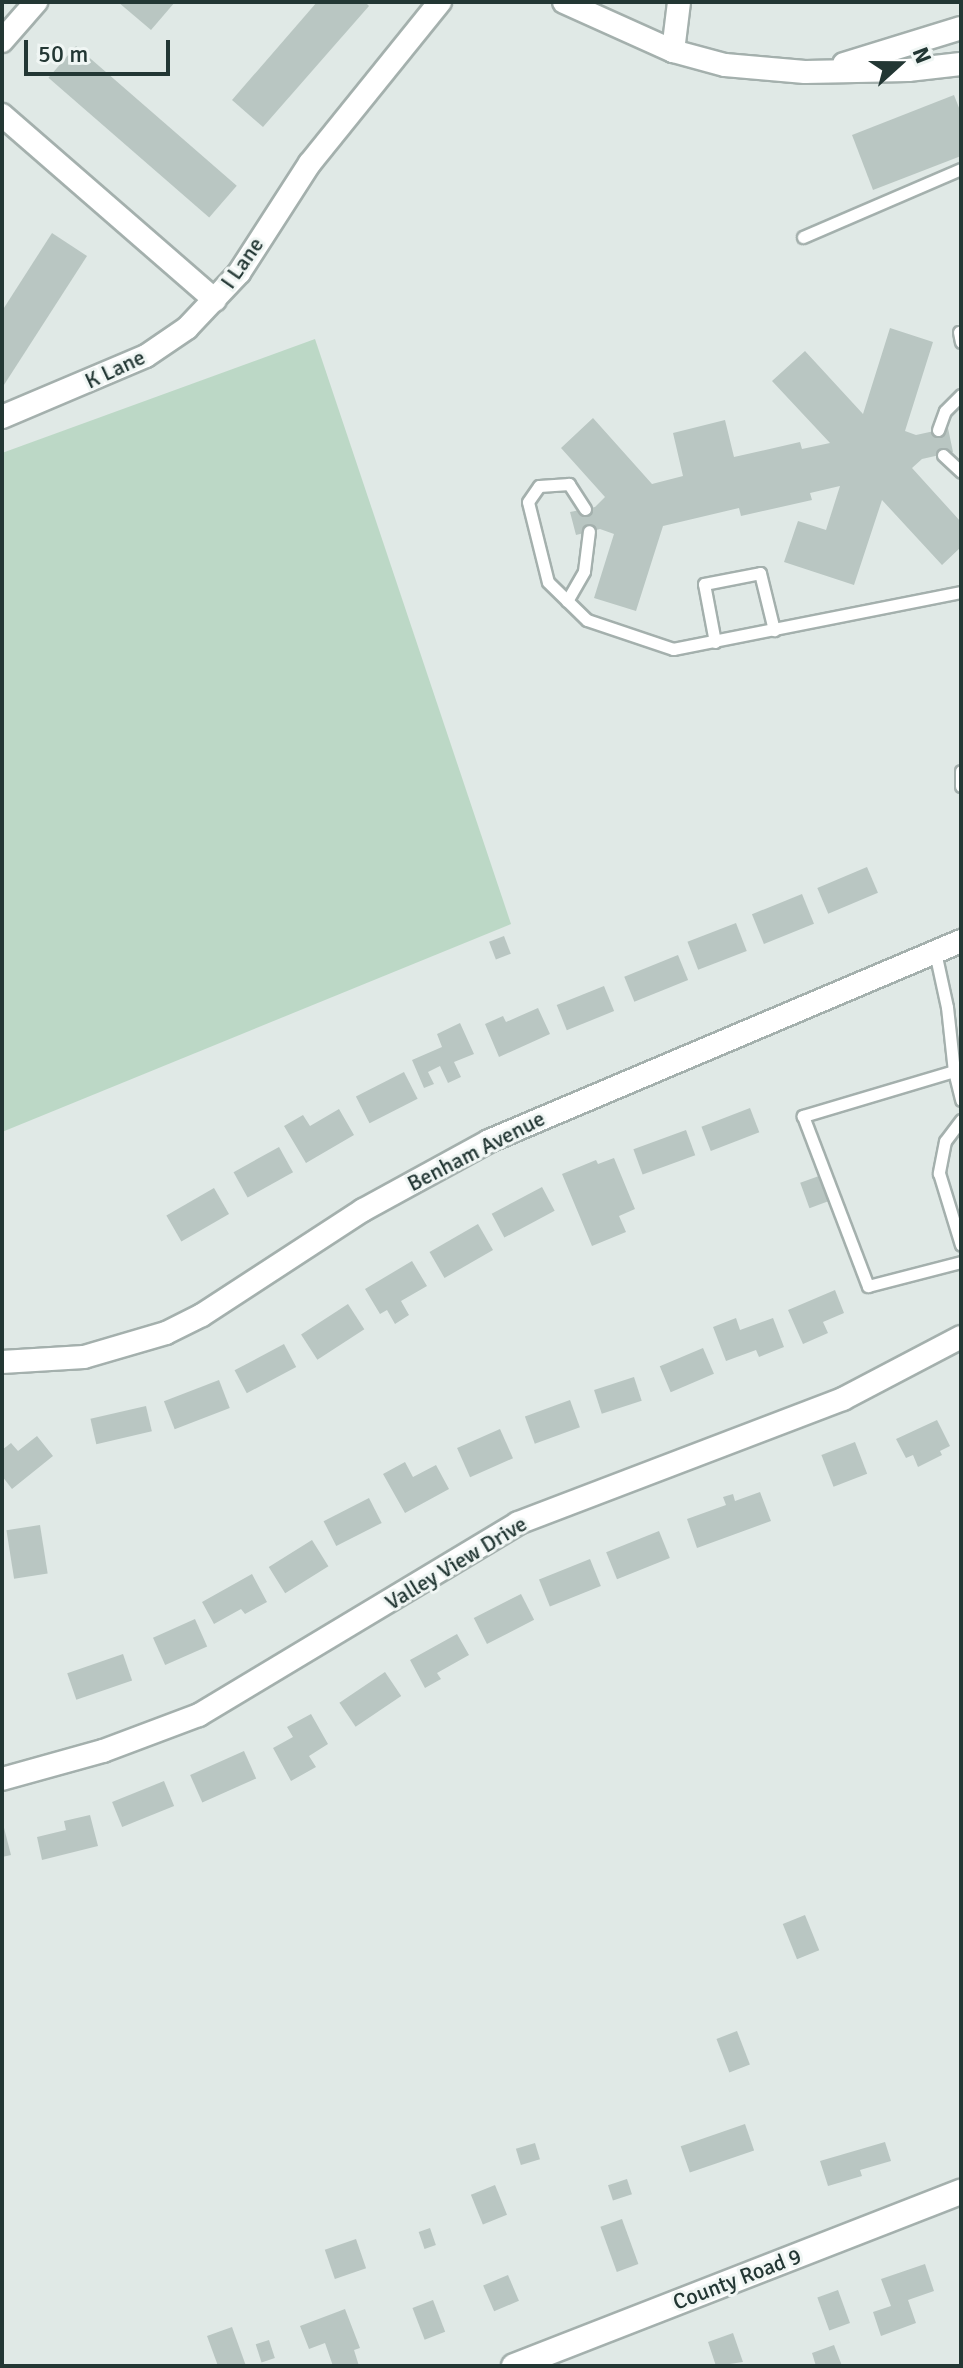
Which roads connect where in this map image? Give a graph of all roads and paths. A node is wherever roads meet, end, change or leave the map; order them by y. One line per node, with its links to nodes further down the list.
1 (36, 2): 6 (street)
2 (440, 2): 13 (street, I Lane)
3 (564, 2): 7 (street)
4 (679, 2): 7 (street)
5 (961, 28): 9 (street)
6 (2, 41)
7 (673, 51): 9 (street)
8 (961, 64): 9 (street)
9 (805, 72)
10 (2, 115): 13 (street, I Lane)
11 (961, 169): 12 (lane)
12 (803, 237)
13 (215, 300): 15 (street, K Lane)
14 (961, 395): 16 (lane)
15 (2, 417)
16 (938, 430)
17 (943, 455): 18 (lane)
18 (961, 472)
19 (585, 509): 22 (lane)
20 (589, 531): 22 (lane)
21 (961, 592): 23 (lane)
22 (567, 601): 24 (lane)
23 (774, 630): 24 (lane); 24 (lane)
24 (715, 642)
25 (961, 771): 26 (lane)
26 (961, 786)
27 (961, 941): 28 (street, Benham Avenue)
28 (935, 952): 29 (lane); 35 (street, Benham Avenue)
29 (954, 1071): 30 (lane); 33 (lane)
30 (961, 1100)
31 (961, 1120): 32 (lane)
32 (961, 1245)
33 (961, 1262)
34 (961, 1337): 36 (street, Valley View Drive)
35 (2, 1362)
36 (2, 1779)
37 (961, 2192): 38 (street, County Road 9)
38 (514, 2366)

